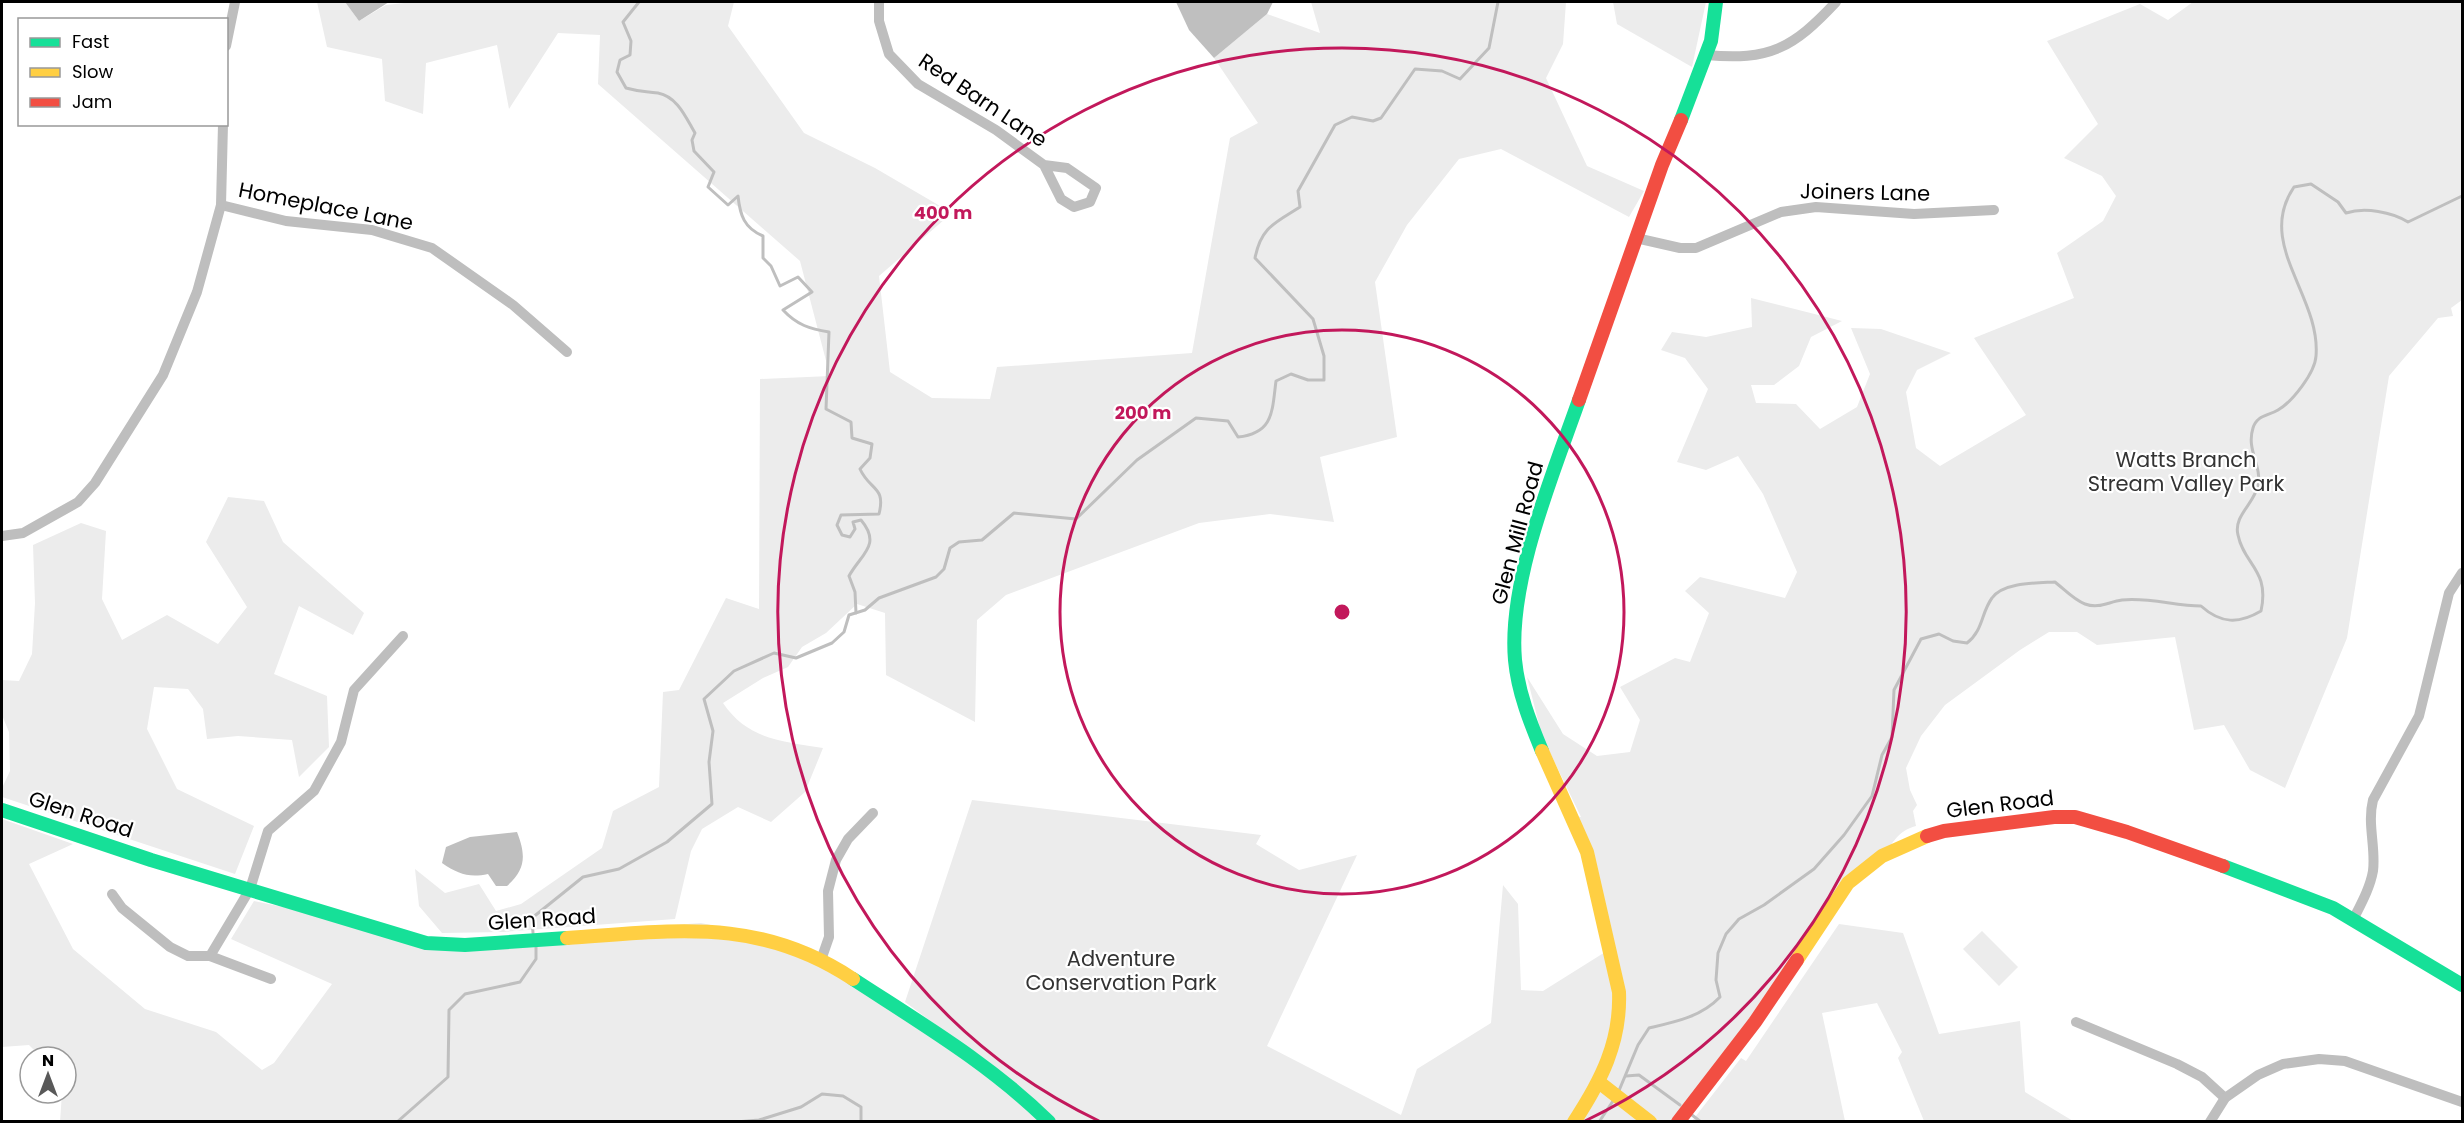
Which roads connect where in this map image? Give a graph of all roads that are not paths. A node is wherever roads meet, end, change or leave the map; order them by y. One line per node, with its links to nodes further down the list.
1 (236, 2): 5 (street)
2 (879, 2): 8 (street, Red Barn Lane)
3 (1716, 2): 6 (main road, Glen Mill Road)
4 (1836, 2): 6 (street)
5 (228, 37)
6 (1706, 55): 11 (main road, Glen Mill Road)
7 (223, 126): 9 (street)
8 (1044, 165): 8 (street, Red Barn Lane)
9 (221, 205): 12 (street, Homeplace Lane); 13 (street)
10 (1994, 210): 11 (street, Joiners Lane)
11 (1636, 238): 26 (main road, Glen Mill Road)
12 (567, 352)
13 (2, 536)
14 (2463, 573): 20 (street)
15 (403, 636): 18 (street)
16 (2, 810): 18 (main road, Glen Road)
17 (873, 813): 22 (street)
18 (250, 889): 21 (street); 22 (main road, Glen Road)
19 (112, 894): 21 (street)
20 (2353, 920): 24 (main road, Glen Road); 32 (main road, Glen Road)
21 (210, 956): 23 (street)
22 (821, 960): 29 (main road, Glen Road)
23 (271, 979)
24 (2463, 985)
25 (2076, 1022): 27 (street)
26 (1605, 1086): 30 (main road); 31 (main road)
27 (2225, 1098): 28 (street); 33 (street)
28 (2463, 1102)
29 (1048, 1122)
30 (1574, 1122)
31 (1650, 1122)
32 (1678, 1122)
33 (2210, 1122)

